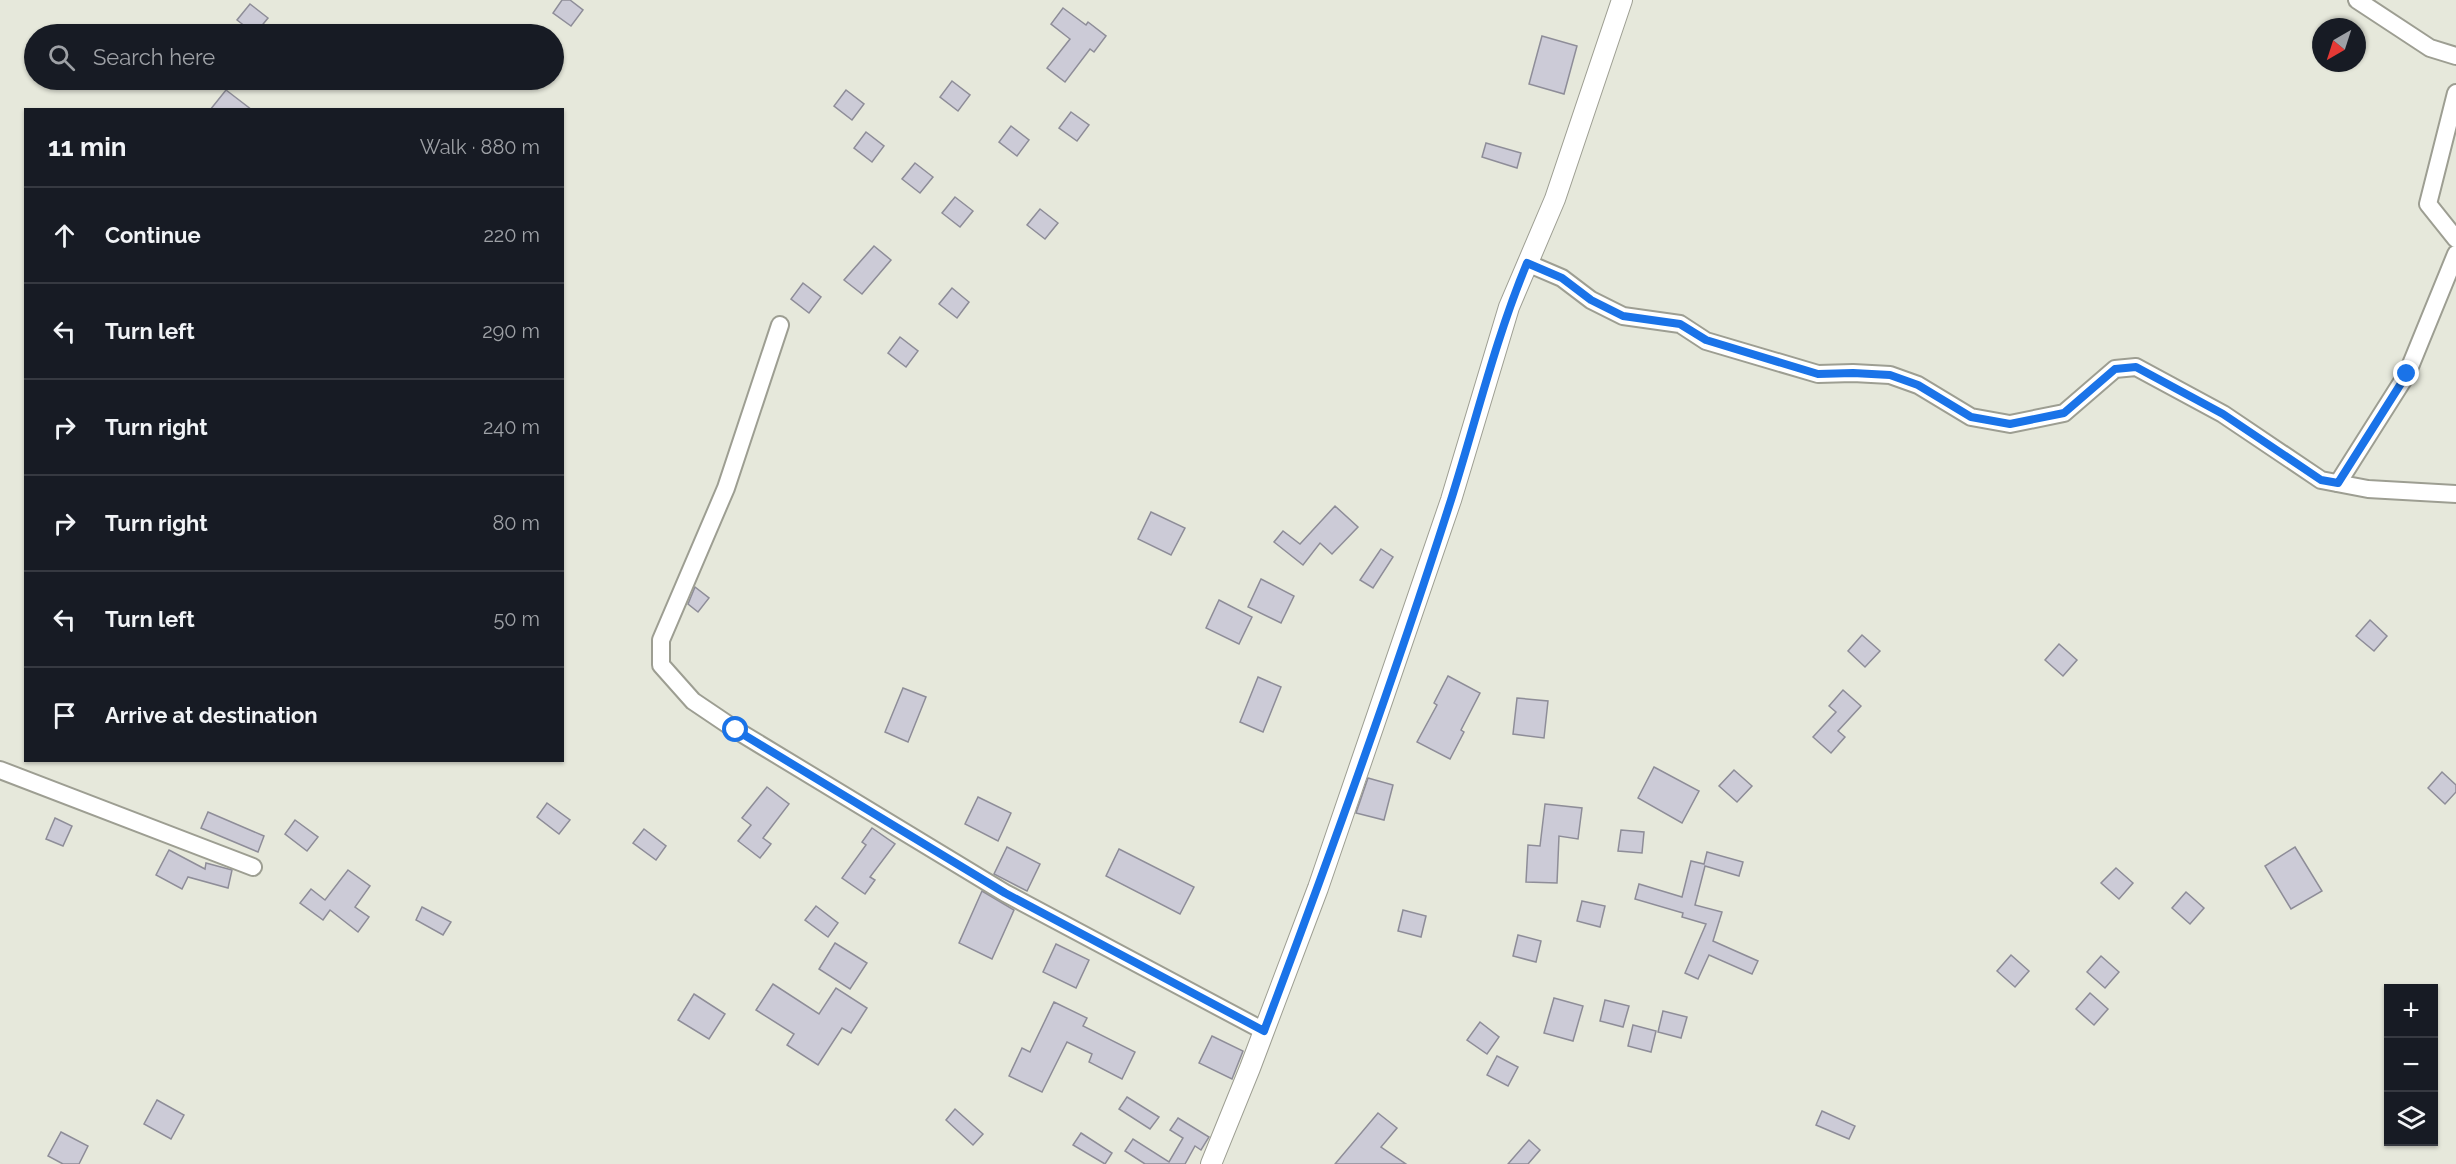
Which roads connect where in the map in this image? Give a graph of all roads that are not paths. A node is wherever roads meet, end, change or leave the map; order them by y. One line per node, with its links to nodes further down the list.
1 (1622, 0): 7 (street)
2 (2357, 0): 3 (street)
3 (2456, 56)
4 (2456, 93): 5 (street)
5 (2456, 239)
6 (2456, 254): 9 (street)
7 (1527, 263): 9 (street); 13 (street)
8 (780, 325): 13 (street)
9 (2338, 483): 10 (street)
10 (2456, 494)
11 (0, 770): 12 (street)
12 (253, 867)
13 (1264, 1031): 14 (street)
14 (1211, 1164)

